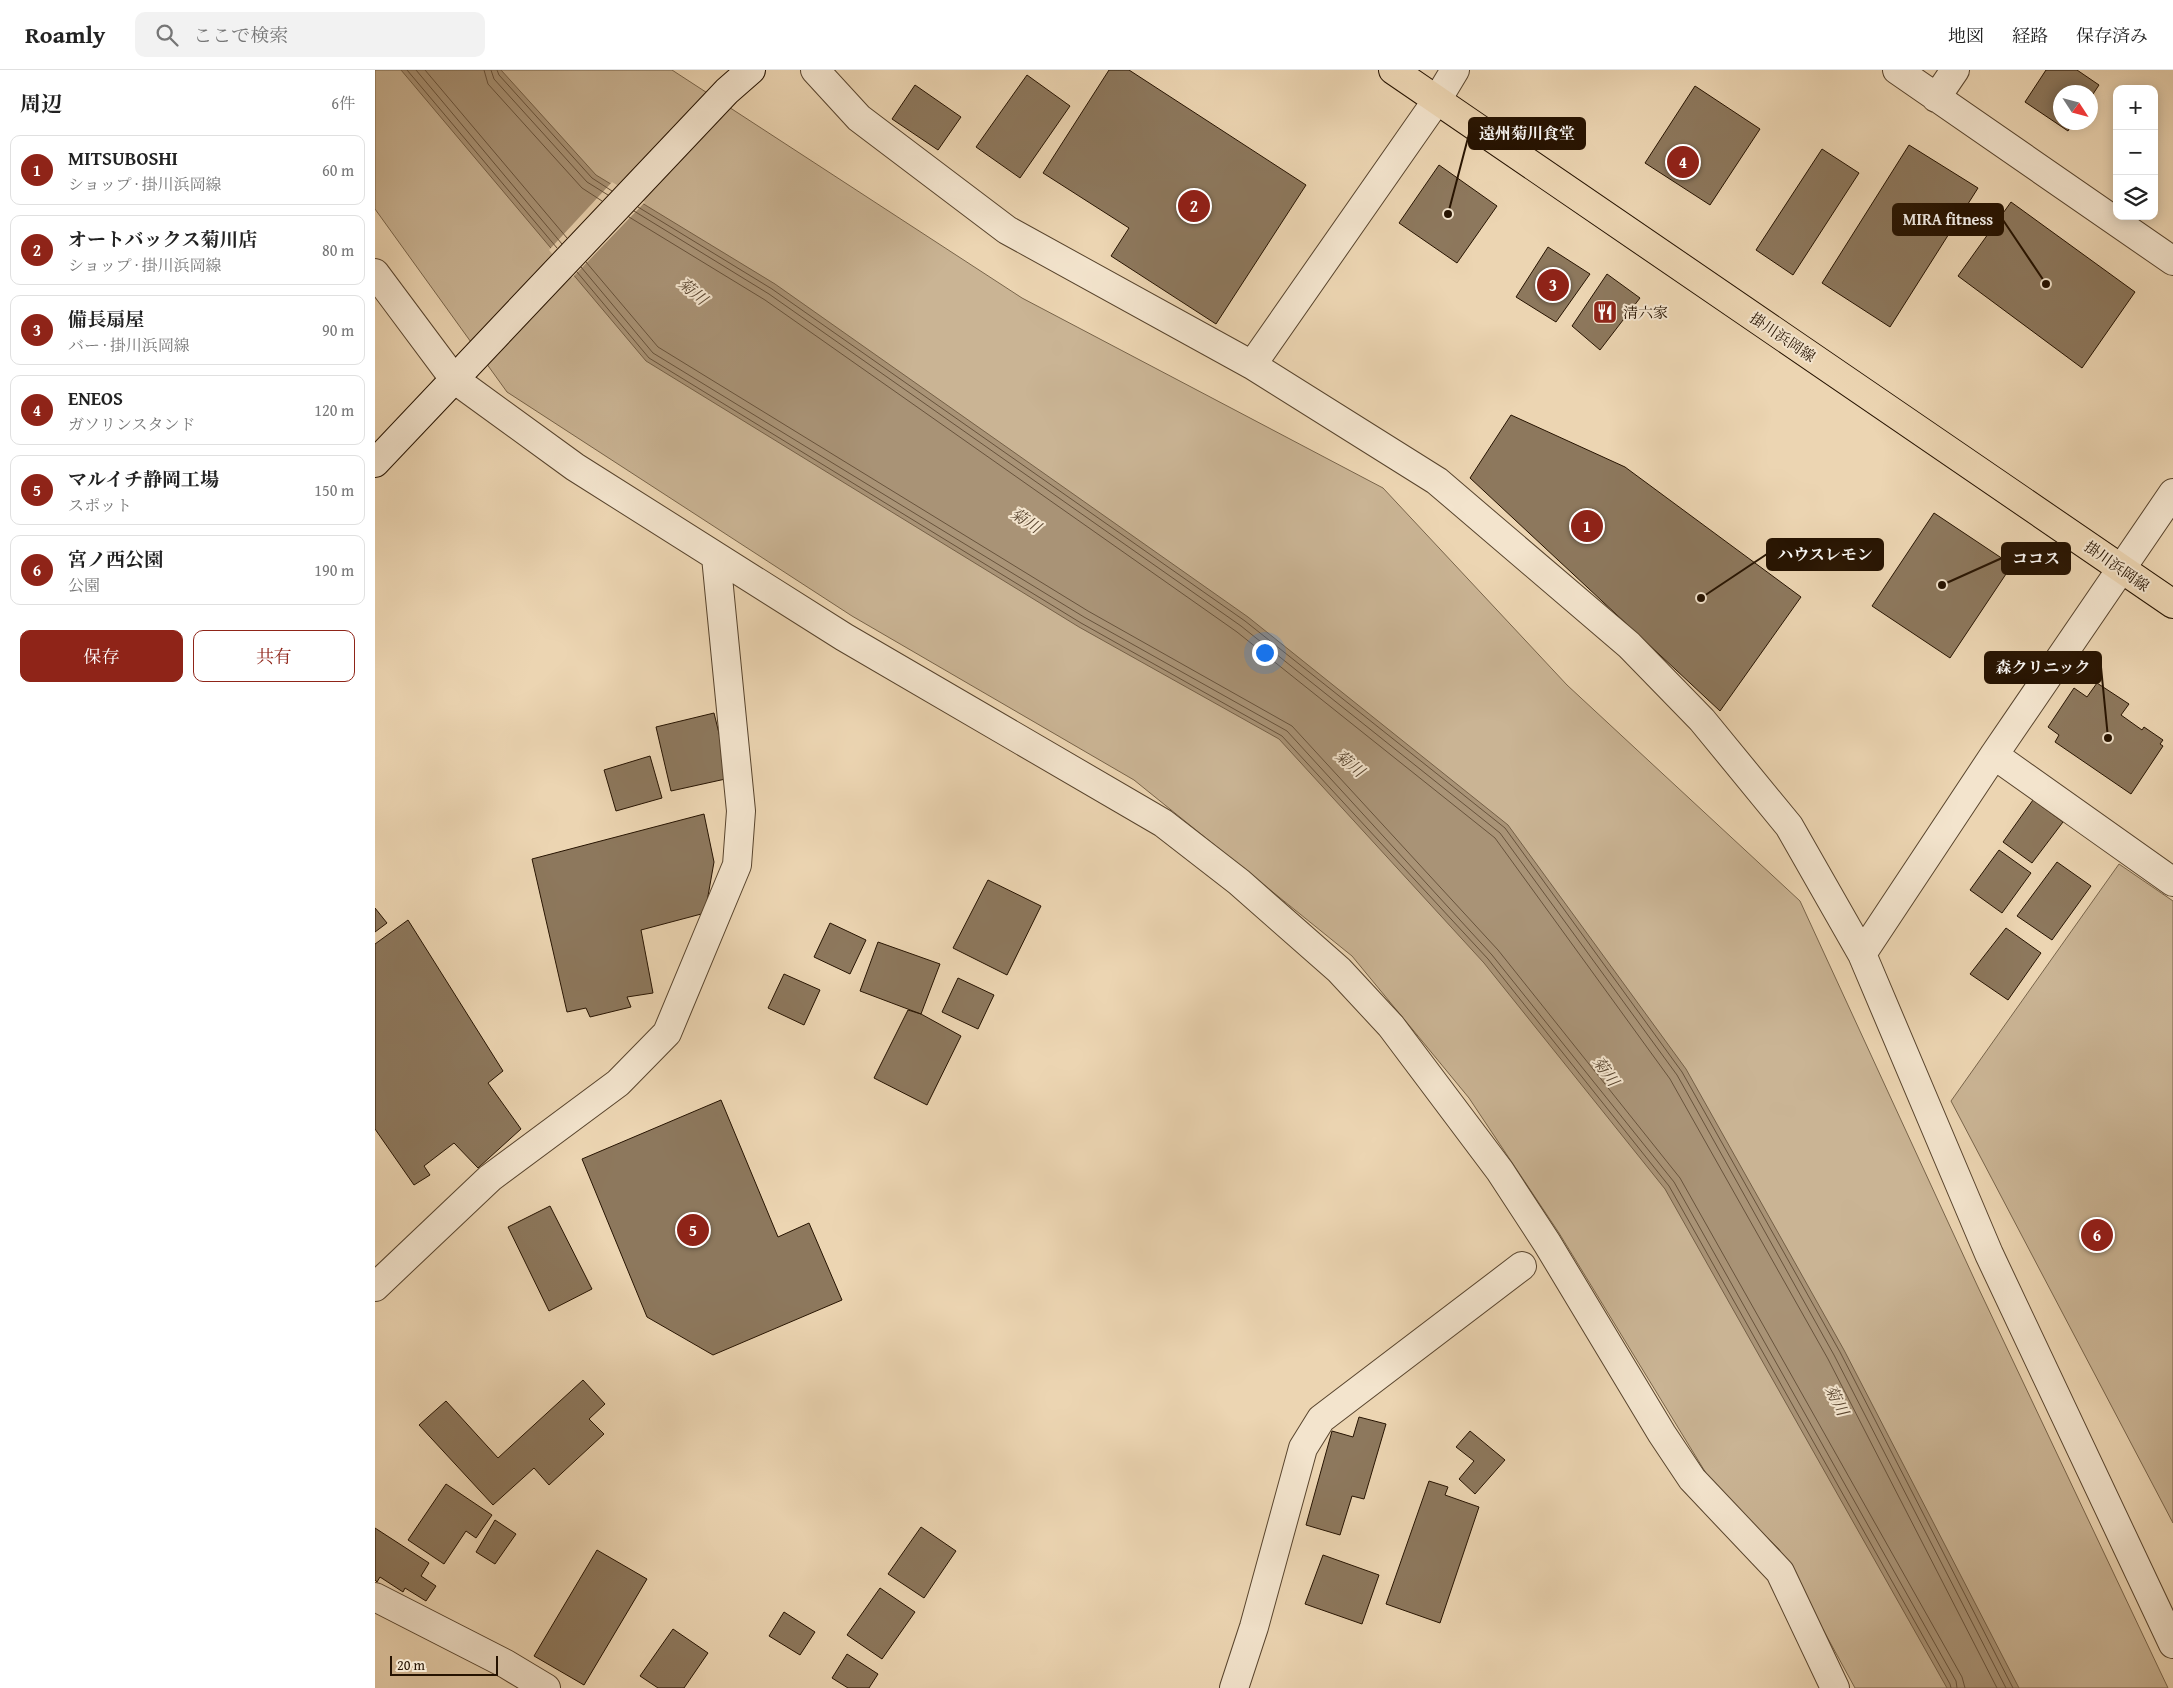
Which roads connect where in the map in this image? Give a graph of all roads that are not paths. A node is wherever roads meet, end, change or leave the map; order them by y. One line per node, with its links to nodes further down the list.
1 (815, 70): 11 (street)
2 (1393, 70): 8 (main road, 掛川浜岡線)
3 (1455, 70): 8 (street)
4 (1897, 70): 7 (street)
5 (1955, 70): 7 (street)
6 (742, 76): 12 (street)
7 (1936, 98): 9 (street)
8 (1437, 100): 11 (street); 16 (main road, 掛川浜岡線)
9 (2173, 261)
10 (375, 274): 12 (street)
11 (1252, 365): 20 (street)
12 (459, 374): 13 (street); 15 (street)
13 (375, 463)
14 (2173, 493): 16 (street)
15 (716, 557): 22 (street); 27 (street)
16 (2122, 568): 17 (main road, 掛川浜岡線); 18 (street)
17 (2173, 604)
18 (1994, 755): 19 (street); 20 (street)
19 (2173, 882)
20 (1862, 954): 24 (street)
21 (1522, 1266): 26 (street)
22 (375, 1287)
23 (375, 1597): 25 (street)
24 (2173, 1644)
25 (546, 1688)
26 (1234, 1688)
27 (1835, 1688)

